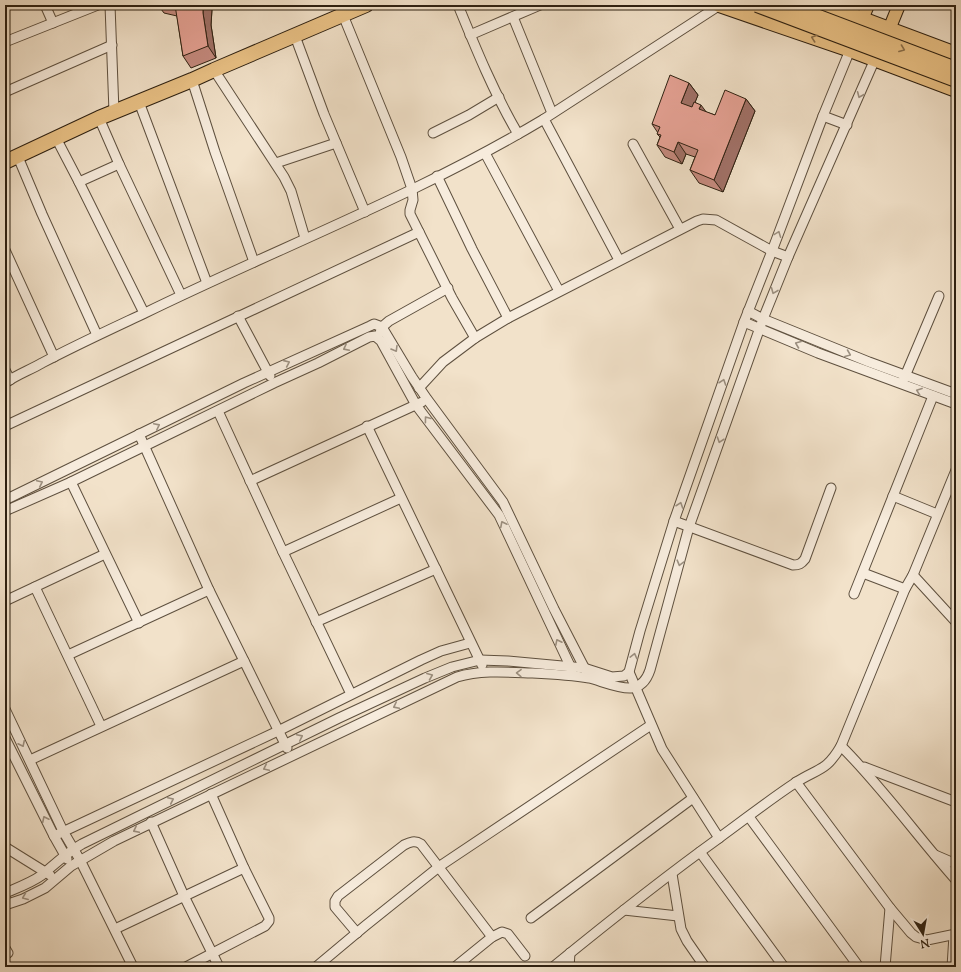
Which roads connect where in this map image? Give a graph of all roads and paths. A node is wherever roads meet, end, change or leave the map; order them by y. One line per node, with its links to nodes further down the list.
1 (45, 5): 16 (street)
2 (98, 5): 16 (street)
3 (110, 5): 21 (street)
4 (366, 5): 13 (highway)
5 (458, 5): 18 (street)
6 (540, 5): 14 (street)
7 (720, 5): 22 (highway, one-way to 7); 34 (street)
8 (757, 5): 28 (highway, bridge)
9 (787, 5): 25 (highway, one-way to 25, bridge)
10 (825, 5): 15 (highway)
11 (868, 5): 15 (main road)
12 (899, 5): 17 (main road)
13 (343, 15): 19 (highway); 50 (street)
14 (513, 17): 18 (street); 34 (street)
15 (862, 19): 17 (highway); 22 (main road)
16 (53, 23): 20 (street)
17 (890, 29): 23 (highway); 24 (main road)
18 (470, 35): 31 (street)
19 (295, 36): 26 (highway); 42 (street)
20 (5, 42)
21 (112, 45): 30 (street); 33 (street)
22 (850, 50): 24 (highway); 35 (street)
23 (956, 54)
24 (875, 59): 29 (highway); 38 (street, one-way to 38)
25 (956, 69)
26 (214, 70): 27 (highway); 46 (street)
27 (192, 80): 32 (highway); 59 (street)
28 (956, 80)
29 (956, 90)
30 (5, 92)
31 (498, 97): 39 (street); 40 (street)
32 (139, 102): 33 (highway); 60 (street)
33 (114, 112): 36 (highway)
34 (552, 114): 37 (street)
35 (823, 116): 38 (street); 56 (street, one-way to 35)
36 (99, 118): 41 (highway); 47 (street)
37 (544, 119): 40 (street); 58 (street)
38 (847, 125): 57 (street)
39 (433, 133)
40 (518, 134): 44 (street)
41 (56, 138): 45 (highway); 49 (street)
42 (336, 143): 46 (street); 51 (street)
43 (633, 144): 52 (street)
44 (484, 153): 48 (street); 62 (street)
45 (11, 159): 73 (street)
46 (276, 163): 54 (street)
47 (119, 164): 49 (street); 63 (street)
48 (437, 176): 50 (street); 68 (street)
49 (79, 182): 66 (street)
50 (412, 189): 51 (street); 53 (street)
51 (365, 212): 54 (street)
52 (680, 229): 56 (street); 58 (street)
53 (419, 232): 61 (street); 67 (street)
54 (305, 238): 59 (street)
55 (5, 250): 76 (street)
56 (772, 250): 57 (street); 65 (street)
57 (788, 257): 69 (street, one-way to 69)
58 (619, 260): 62 (street)
59 (254, 262): 60 (street)
60 (207, 283): 63 (street)
61 (448, 288): 71 (street); 75 (street)
62 (558, 291): 68 (street)
63 (180, 295): 66 (street)
64 (939, 296): 79 (street)
65 (748, 311): 69 (street); 70 (street)
66 (144, 313): 73 (street)
67 (238, 316): 78 (street); 89 (street)
68 (508, 318): 75 (street)
69 (763, 319): 72 (street); 79 (street, one-way to 79)
70 (744, 322): 72 (street); 102 (street, one-way to 70)
71 (382, 327): 74 (street); 78 (street, one-way to 71); 82 (street, one-way to 82)
72 (760, 328): 79 (street, one-way to 72); 103 (street, one-way to 103)
73 (97, 336): 76 (street)
74 (378, 338): 81 (street, one-way to 81); 87 (street)
75 (475, 338): 82 (street)
76 (54, 357): 80 (street)
77 (5, 370): 80 (street)
78 (268, 372): 81 (street); 91 (street, one-way to 78)
79 (903, 379): 83 (street); 84 (street, one-way to 79)
80 (7, 382)
81 (274, 383): 88 (street)
82 (419, 388): 85 (street)
83 (956, 394)
84 (933, 396): 86 (street); 97 (street)
85 (427, 399): 87 (street); 122 (street)
86 (956, 404)
87 (416, 405): 90 (street); 121 (street, one-way to 87)
88 (218, 411): 92 (street); 94 (street)
89 (5, 426)
90 (367, 426): 94 (street); 98 (street)
91 (139, 434): 92 (street); 99 (street, one-way to 91)
92 (145, 446): 95 (street); 111 (street)
93 (956, 470): 101 (street)
94 (250, 481): 104 (street)
95 (71, 482): 100 (street); 105 (street)
96 (831, 488): 103 (street)
97 (893, 496): 101 (street); 107 (street)
98 (401, 498): 104 (street); 106 (street)
99 (5, 500)
100 (5, 510)
101 (937, 514): 108 (street)
102 (674, 521): 103 (street); 124 (street, one-way to 102)
103 (689, 527): 127 (street, one-way to 127)
104 (283, 552): 114 (street)
105 (105, 554): 109 (street); 116 (street)
106 (436, 569): 114 (street); 117 (street)
107 (863, 573): 110 (street); 112 (street)
108 (913, 575): 110 (street); 115 (street)
109 (35, 588): 113 (street); 118 (street)
110 (905, 589): 135 (street)
111 (209, 590): 116 (street); 120 (street)
112 (854, 594)
113 (5, 600)
114 (316, 622): 128 (street)
115 (956, 622)
116 (139, 623): 118 (street)
117 (470, 643): 119 (street); 128 (street)
118 (68, 655): 131 (street)
119 (480, 660): 121 (street); 123 (street); 134 (street, one-way to 119)
120 (244, 661): 131 (street); 132 (street)
121 (570, 666): 122 (street); 125 (street)
122 (584, 668): 124 (street); 126 (street)
123 (485, 672): 125 (street, one-way to 123); 136 (street, one-way to 136)
124 (629, 672): 127 (street)
125 (576, 676): 126 (street)
126 (589, 678): 127 (street)
127 (636, 687): 130 (street)
128 (351, 694): 132 (street)
129 (5, 709): 137 (street, one-way to 137)
130 (651, 725): 141 (street); 156 (street)
131 (101, 726): 137 (street)
132 (278, 731): 134 (street); 145 (street)
133 (5, 738): 146 (street, one-way to 133)
134 (285, 744): 136 (street); 149 (street, one-way to 134)
135 (842, 746): 138 (street); 139 (street)
136 (292, 756): 140 (street, one-way to 140)
137 (30, 760): 145 (street)
138 (862, 767): 142 (street); 151 (street)
139 (796, 782): 143 (street); 165 (street)
140 (211, 794): 144 (street); 157 (street)
141 (693, 798): 147 (street); 168 (street)
142 (956, 802)
143 (749, 817): 147 (street); 185 (street)
144 (151, 822): 153 (street, one-way to 153); 163 (street)
145 (63, 831): 146 (street); 149 (street)
146 (54, 836): 152 (street)
147 (719, 838): 150 (street)
148 (5, 847): 158 (street)
149 (74, 848): 152 (street); 153 (street)
150 (700, 852): 159 (street); 184 (street)
151 (933, 854): 154 (street); 161 (street)
152 (64, 855): 155 (street); 158 (street)
153 (80, 860): 155 (street); 169 (street)
154 (956, 864)
155 (71, 866): 160 (street)
156 (440, 866): 170 (street); 170 (street); 172 (street)
157 (244, 868): 163 (street); 174 (street)
158 (45, 872): 160 (street); 162 (street)
159 (672, 874): 166 (street); 167 (street)
160 (56, 878): 164 (street, one-way to 164)
161 (956, 880)
162 (5, 893)
163 (184, 896): 169 (street); 174 (street)
164 (5, 905)
165 (890, 908): 171 (street); 186 (street)
166 (624, 910): 167 (street); 173 (street)
167 (678, 916): 183 (street)
168 (531, 918)
169 (115, 929): 176 (street)
170 (357, 932): 179 (street)
171 (955, 934): 187 (street)
172 (492, 937): 175 (street); 180 (street)
173 (570, 953): 181 (street); 182 (street)
174 (213, 954): 177 (street); 178 (street)
175 (525, 956)
176 (133, 967)
177 (186, 967)
178 (219, 967)
179 (316, 967)
180 (455, 967)
181 (553, 967)
182 (569, 967)
183 (705, 967)
184 (784, 967)
185 (859, 967)
186 (885, 967)
187 (952, 967)

